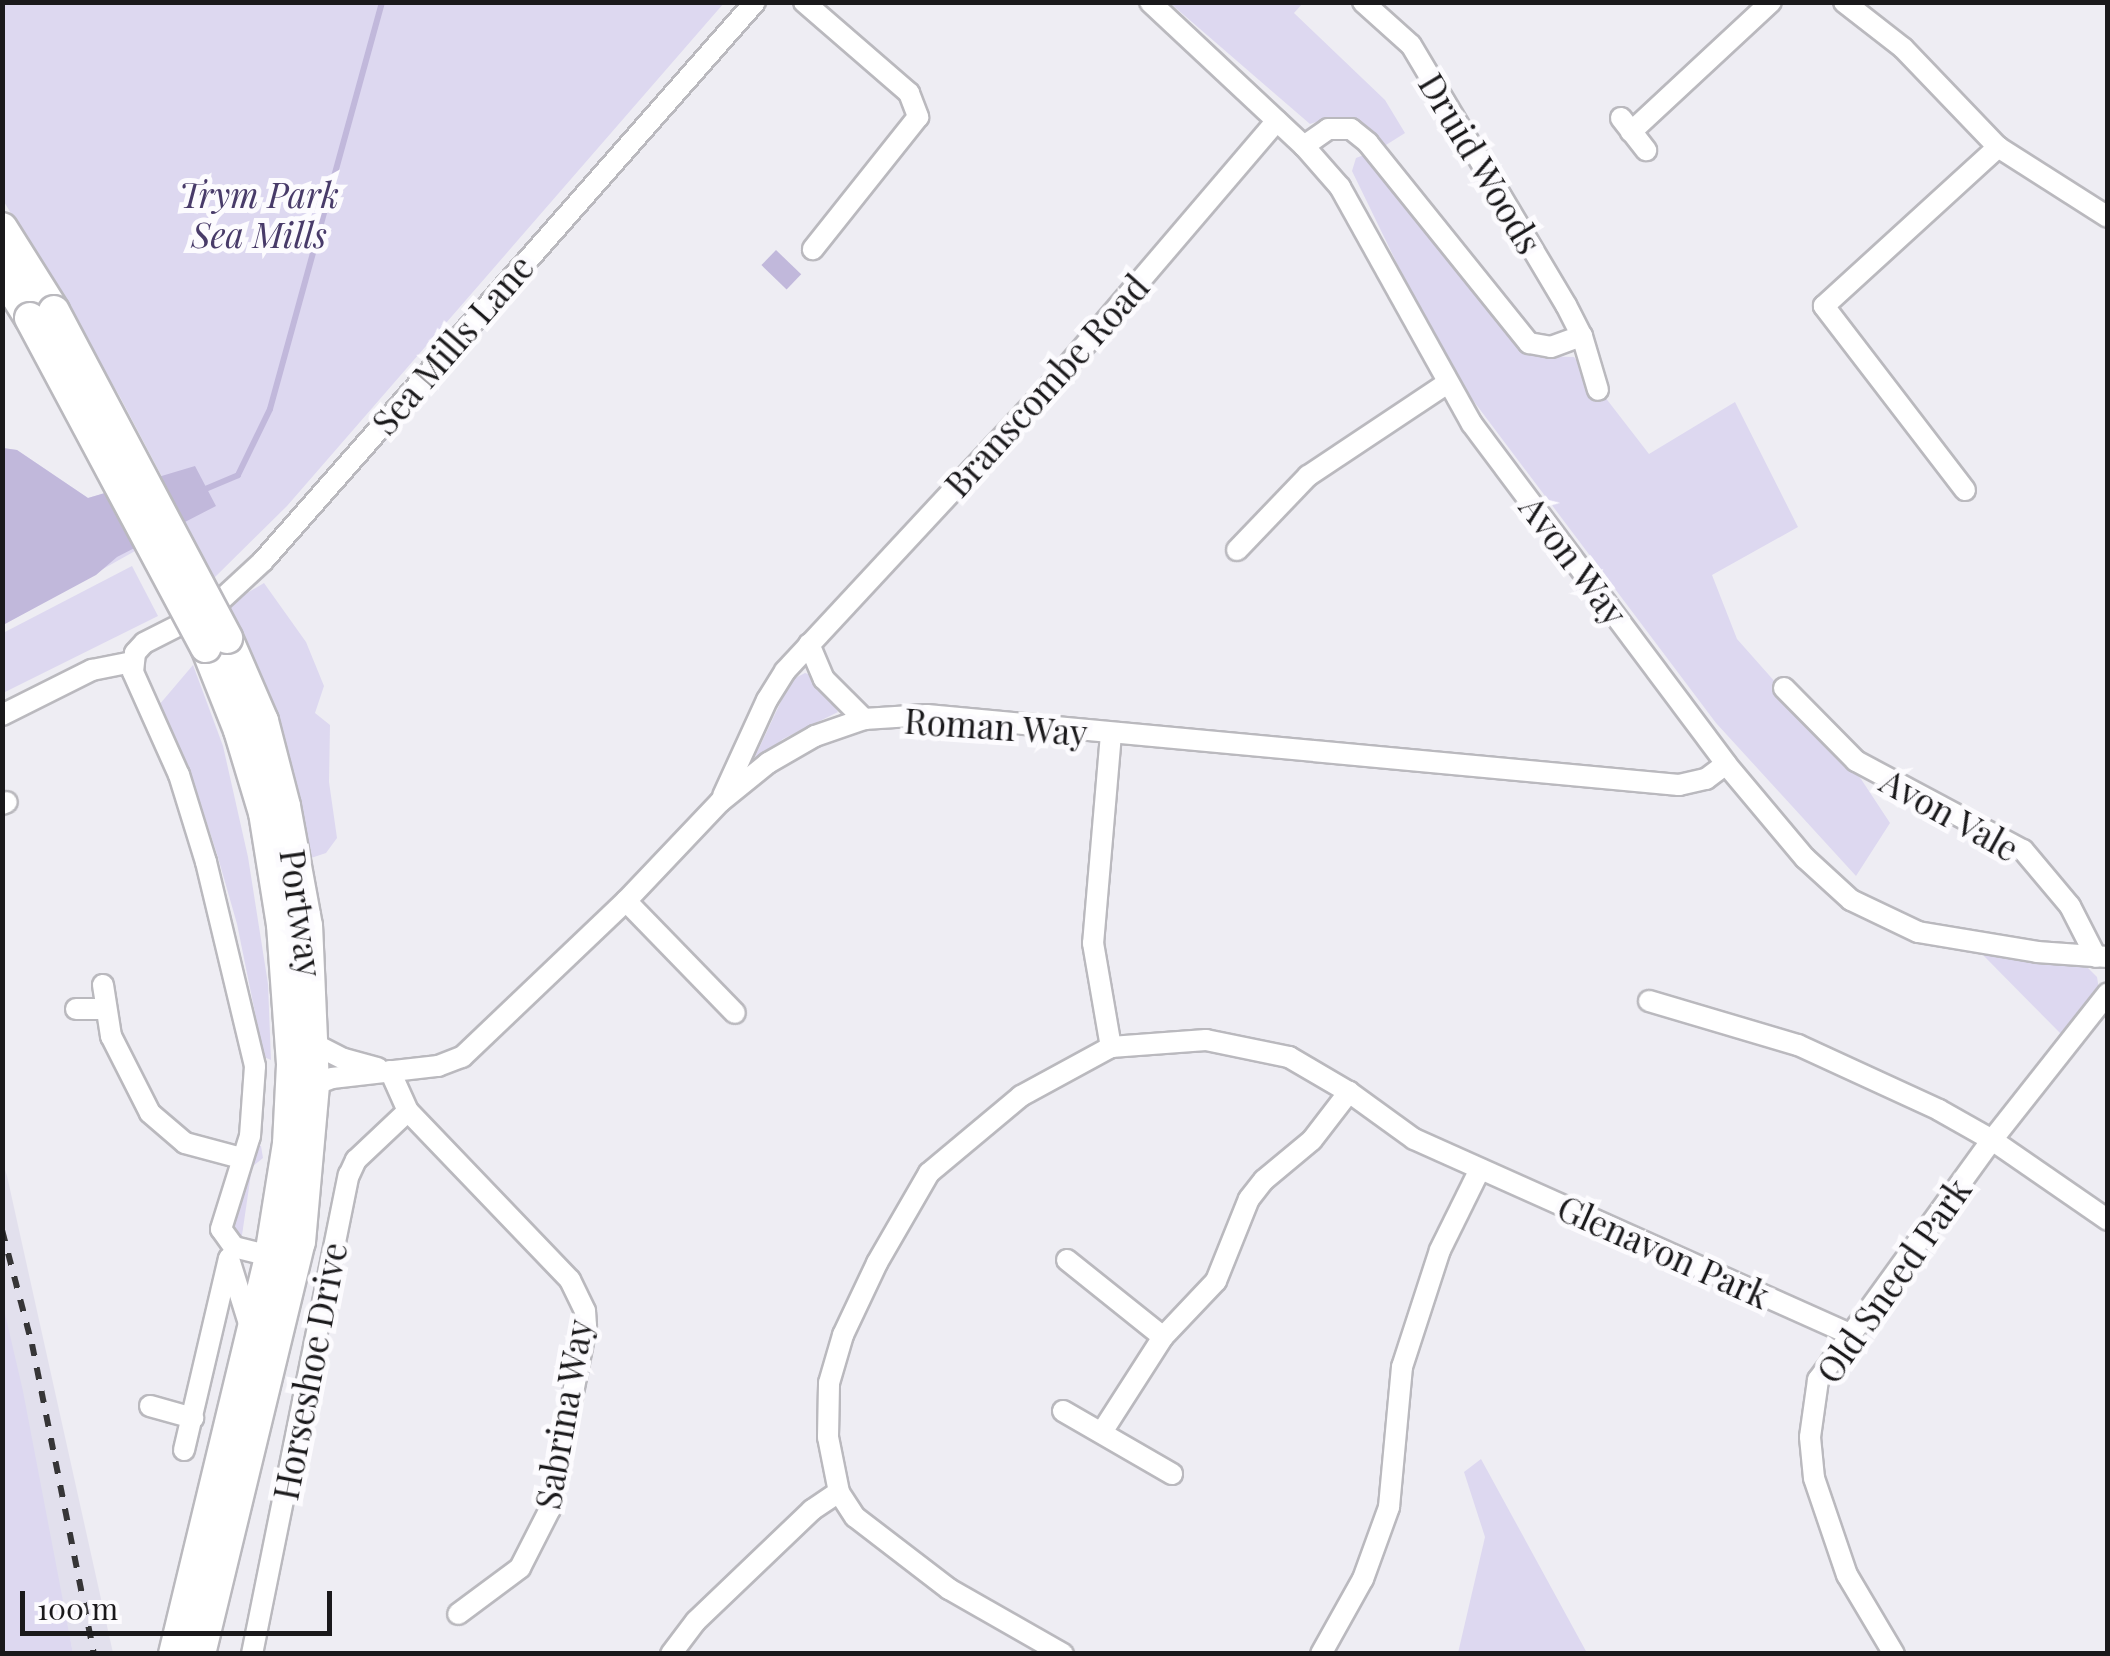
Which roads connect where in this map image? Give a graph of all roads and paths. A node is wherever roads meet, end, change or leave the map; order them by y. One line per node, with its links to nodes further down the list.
1 (755, 2): 23 (street, Sea Mills Lane)
2 (804, 2): 13 (street)
3 (1150, 2): 7 (street, Avon Way)
4 (1363, 2): 16 (street, Druid Woods)
5 (1771, 2): 10 (street)
6 (1844, 2): 9 (street)
7 (1277, 121): 8 (street, Avon Way); 22 (street, Branscombe Road)
8 (1304, 146): 16 (street, Druid Woods); 17 (street, Avon Way)
9 (1998, 147): 11 (street); 19 (street)
10 (1646, 150)
11 (2108, 218)
12 (2, 228): 15 (highway, Portway)
13 (844, 248)
14 (2, 273): 15 (highway, Portway)
15 (42, 314): 21 (highway, Portway, bridge)
16 (1582, 336): 18 (street, Druid Woods)
17 (1446, 384): 20 (street); 28 (street, Avon Way)
18 (1598, 390)
19 (1965, 490)
20 (1237, 550)
21 (216, 643): 38 (highway, Portway); 49 (highway, Portway)
22 (809, 644): 26 (street); 29 (street, Branscombe Road)
23 (132, 662): 25 (street, Sea Mills Lane); 45 (street)
24 (1784, 688): 31 (street, Avon Vale)
25 (2, 715)
26 (864, 719): 27 (street, Roman Way); 29 (street, Roman Way)
27 (1111, 734): 28 (street, Roman Way); 39 (street)
28 (1726, 764): 31 (street, Avon Way)
29 (720, 802): 30 (street, Roman Way)
30 (626, 901): 37 (street); 40 (street, Roman Way)
31 (2102, 957)
32 (104, 985): 35 (street)
33 (2108, 994): 44 (street, Old Sneed Park)
34 (1649, 1001): 44 (street)
35 (104, 1009): 36 (street); 45 (street)
36 (76, 1010)
37 (736, 1013)
38 (314, 1044): 40 (street, Roman Way); 41 (highway, Portway)
39 (1111, 1046): 42 (street, Glenavon Park); 60 (street, Glenavon Park)
40 (390, 1071): 41 (street, Roman Way); 43 (street, Sabrina Way)
41 (314, 1086): 63 (highway, Portway)
42 (1349, 1092): 46 (street, Glenavon Park); 53 (street)
43 (408, 1112): 61 (street, Sabrina Way); 64 (street, Horseshoe Drive)
44 (1992, 1140): 47 (street); 51 (street, Old Sneed Park)
45 (241, 1158): 48 (street)
46 (1480, 1169): 51 (street, Glenavon Park); 67 (street)
47 (2108, 1220)
48 (226, 1248): 49 (street); 52 (street); 56 (street)
49 (270, 1256): 52 (highway, Portway)
50 (1067, 1260): 53 (street)
51 (1848, 1333): 68 (street, Old Sneed Park)
52 (251, 1335): 62 (highway, Portway)
53 (1163, 1337): 57 (street)
54 (150, 1406): 56 (street)
55 (1062, 1411): 57 (street)
56 (193, 1418): 58 (street)
57 (1102, 1432): 59 (street)
58 (184, 1450)
59 (1172, 1474)
60 (839, 1492): 65 (street); 66 (street, Glenavon Park)
61 (458, 1614)
62 (174, 1654)
63 (200, 1654)
64 (252, 1654)
65 (671, 1654)
66 (1063, 1654)
67 (1321, 1654)
68 (1894, 1654)

